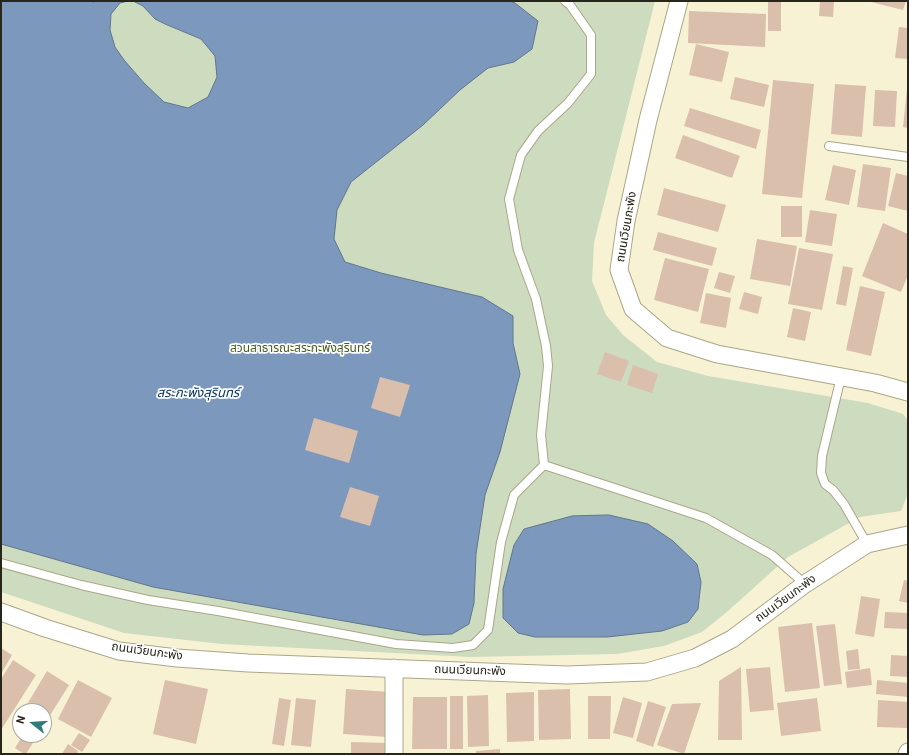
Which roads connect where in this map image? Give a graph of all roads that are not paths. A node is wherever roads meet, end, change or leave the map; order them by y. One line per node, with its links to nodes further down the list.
1 (565, 1): 7 (lane)
2 (679, 1): 5 (street, ถนนเวียนกะพัง)
3 (830, 146): 4 (lane)
4 (908, 157)
5 (841, 376): 6 (street, ถนนเวียนกะพัง); 9 (lane)
6 (908, 392)
7 (544, 464): 10 (lane); 11 (lane)
8 (908, 535): 9 (street, ถนนเวียนกะพัง)
9 (867, 544): 11 (street, ถนนเวียนกะพัง)
10 (1, 564)
11 (805, 584): 13 (street, ถนนเวียนกะพัง)
12 (1, 612): 13 (street, ถนนเวียนกะพัง)
13 (394, 668): 14 (street)
14 (394, 754)

